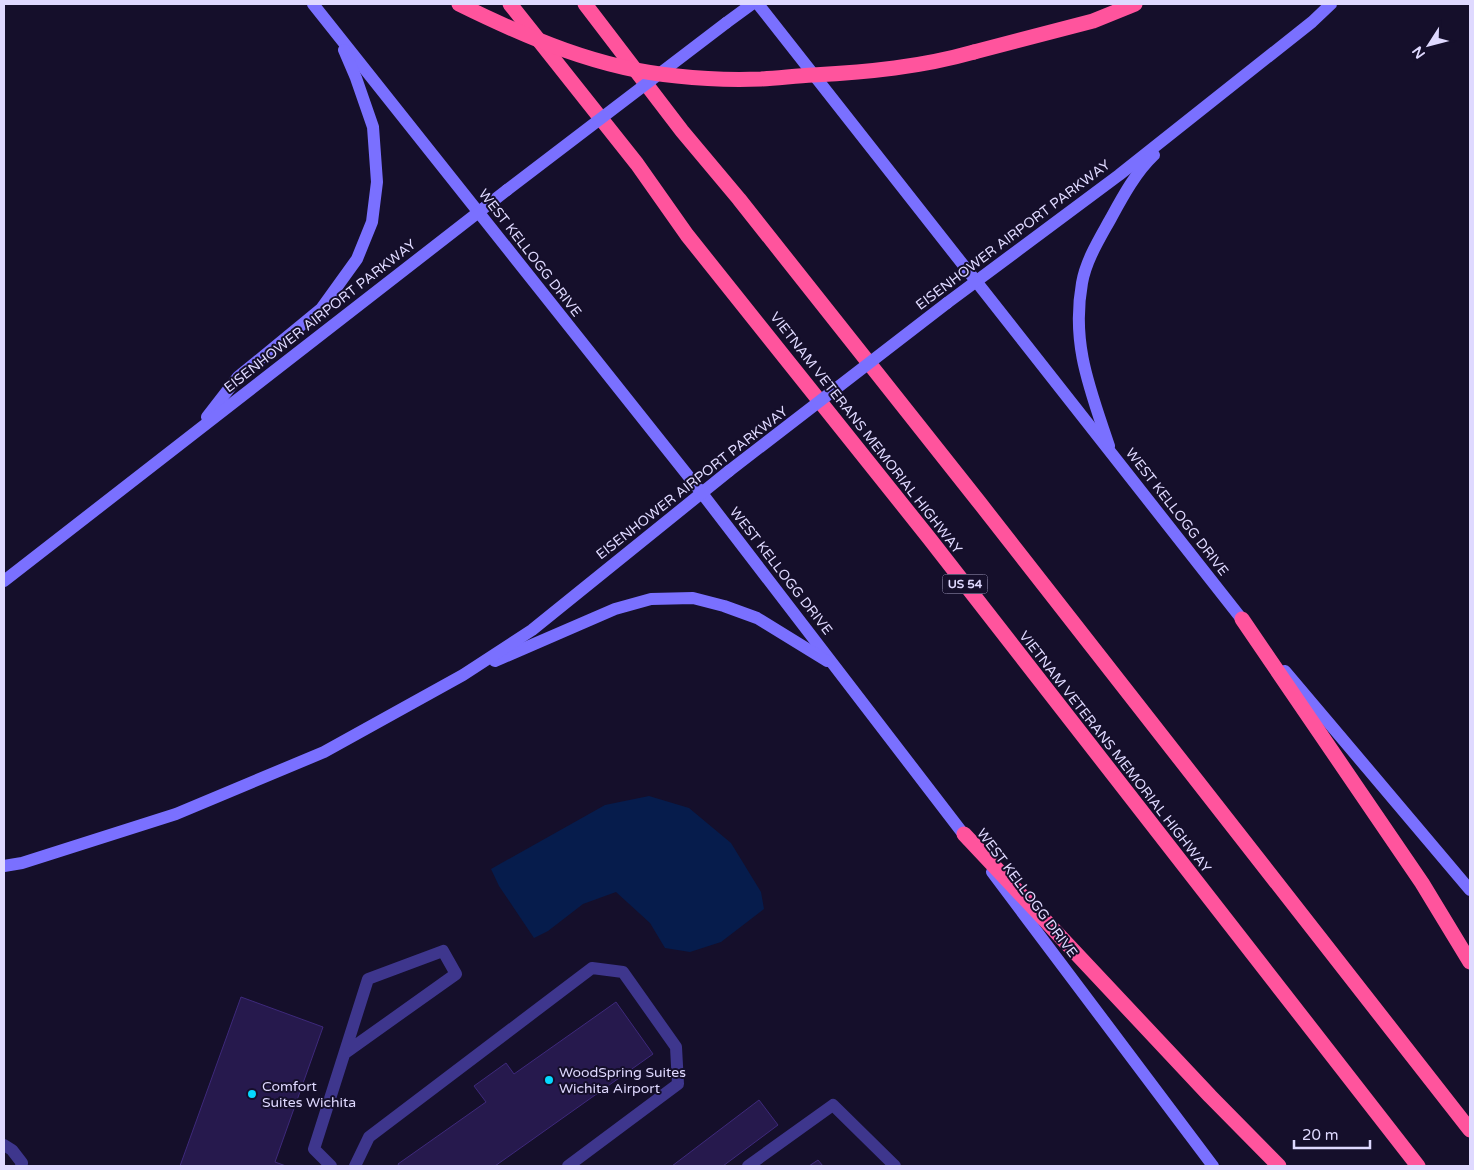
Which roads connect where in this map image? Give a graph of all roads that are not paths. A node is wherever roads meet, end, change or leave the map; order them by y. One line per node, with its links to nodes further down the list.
1 (313, 4): 9 (main road, WEST KELLOGG DRIVE)
2 (459, 4): 7 (highway, bridge)
3 (510, 4): 35 (highway, VIETNAM VETERANS MEMORIAL HIGHWAY / US 54)
4 (585, 4): 25 (highway)
5 (752, 4): 11 (main road, EISENHOWER AIRPORT PARKWAY, bridge)
6 (758, 4): 12 (main road, WEST KELLOGG DRIVE)
7 (1135, 4)
8 (1331, 4): 10 (main road, EISENHOWER AIRPORT PARKWAY)
9 (337, 34): 11 (main road, WEST KELLOGG DRIVE); 13 (main road)
10 (1188, 120): 12 (main road, EISENHOWER AIRPORT PARKWAY); 14 (main road)
11 (478, 211): 13 (main road, EISENHOWER AIRPORT PARKWAY); 15 (main road, WEST KELLOGG DRIVE)
12 (975, 282): 14 (main road, WEST KELLOGG DRIVE); 15 (main road, EISENHOWER AIRPORT PARKWAY, bridge)
13 (196, 432): 16 (main road, EISENHOWER AIRPORT PARKWAY)
14 (1111, 453): 17 (main road, WEST KELLOGG DRIVE)
15 (701, 492): 18 (main road, WEST KELLOGG DRIVE); 19 (main road, EISENHOWER AIRPORT PARKWAY)
16 (4, 581)
17 (1242, 619): 22 (main road, WEST KELLOGG DRIVE); 23 (highway)
18 (834, 665): 19 (main road); 20 (main road, WEST KELLOGG DRIVE)
19 (463, 675): 21 (main road, EISENHOWER AIRPORT PARKWAY)
20 (964, 834): 33 (main road, WEST KELLOGG DRIVE); 34 (highway)
21 (4, 866)
22 (1470, 890)
23 (1470, 962)
24 (345, 1053): 24 (lane); 28 (lane)
25 (1470, 1130)
26 (4, 1145): 27 (lane)
27 (21, 1166)
28 (331, 1166)
29 (355, 1166): 30 (lane)
30 (568, 1166)
31 (748, 1166): 32 (lane)
32 (895, 1166)
33 (1213, 1166)
34 (1279, 1166)
35 (1418, 1166)

